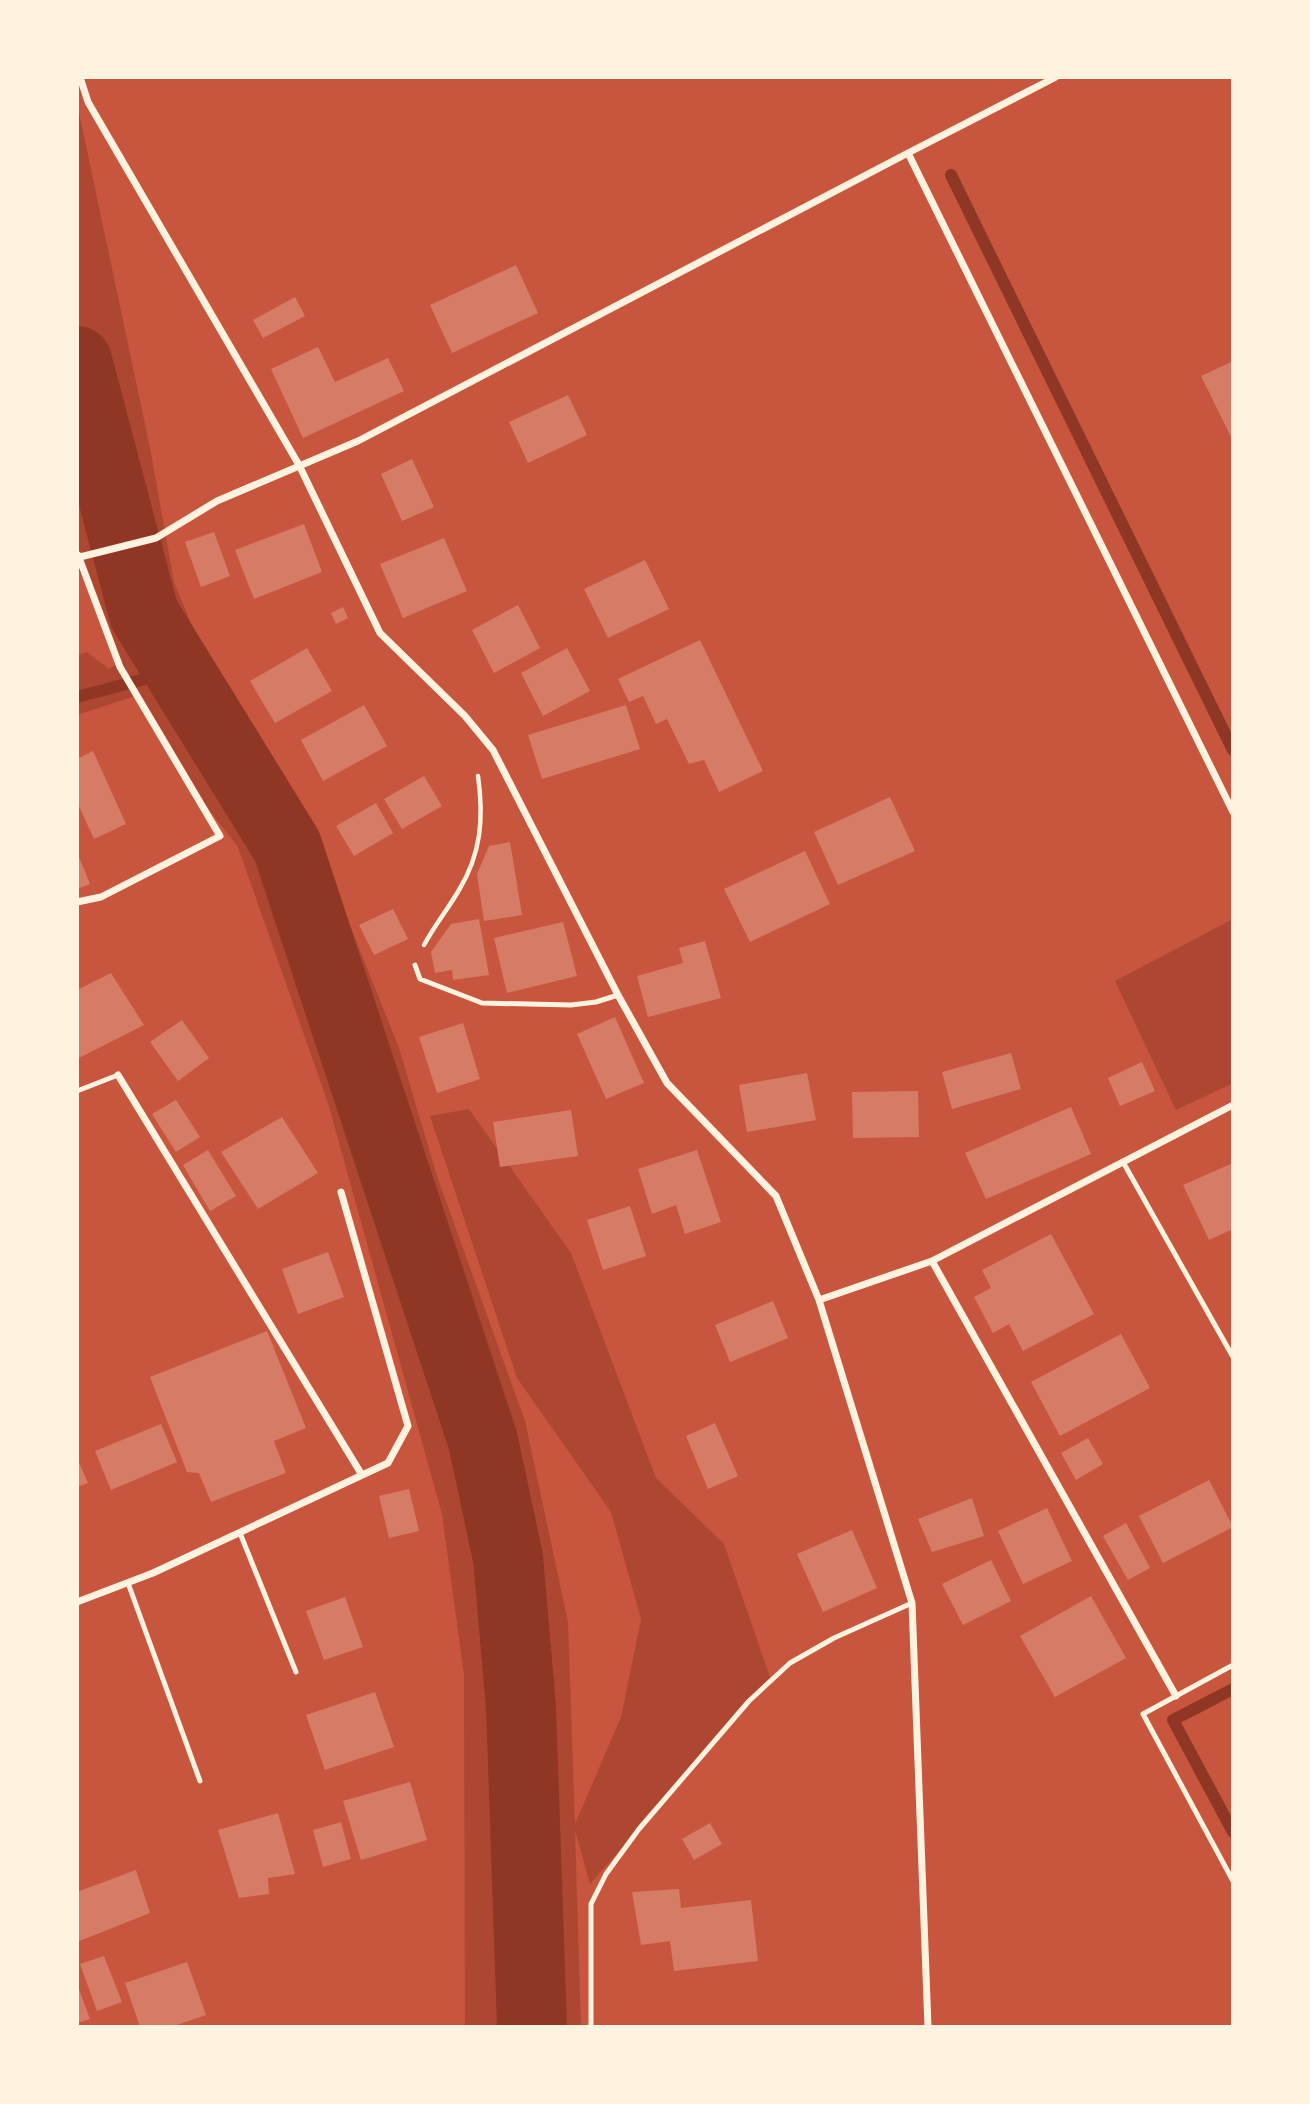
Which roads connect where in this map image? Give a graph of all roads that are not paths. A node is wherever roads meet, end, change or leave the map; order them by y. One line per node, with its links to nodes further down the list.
1 (80, 77): 4 (street)
2 (1056, 77): 3 (street)
3 (908, 153): 4 (street); 6 (street)
4 (299, 465): 5 (street); 9 (street)
5 (78, 556): 7 (street)
6 (1233, 811)
7 (77, 902)
8 (415, 965): 9 (lane)
9 (618, 995): 16 (street)
10 (118, 1075): 11 (lane); 18 (street)
11 (77, 1091)
12 (1233, 1105): 13 (street)
13 (1122, 1160): 15 (street); 17 (lane)
14 (341, 1192): 18 (street)
15 (932, 1261): 16 (street); 25 (street)
16 (819, 1300): 22 (street)
17 (1233, 1357)
18 (362, 1475): 19 (street)
19 (240, 1533): 20 (street); 24 (lane)
20 (128, 1583): 21 (street); 26 (lane)
21 (77, 1602)
22 (912, 1603): 28 (lane); 29 (street)
23 (1233, 1665): 25 (lane)
24 (296, 1672)
25 (1176, 1696): 27 (lane)
26 (200, 1781)
27 (1233, 1881)
28 (591, 2027)
29 (928, 2027)

